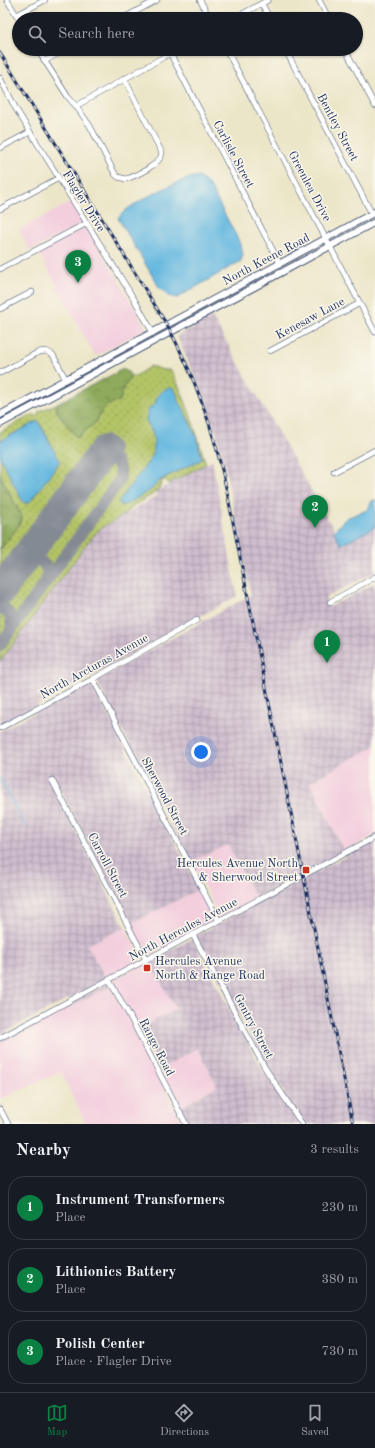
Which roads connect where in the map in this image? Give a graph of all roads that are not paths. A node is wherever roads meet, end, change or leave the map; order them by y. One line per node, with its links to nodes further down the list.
1 (7, 0): 8 (street)
2 (45, 0): 9 (street)
3 (157, 0): 10 (street)
4 (200, 0): 11 (street)
5 (268, 0): 7 (street)
6 (319, 0): 14 (street)
7 (262, 4): 12 (street); 13 (street)
8 (15, 12)
9 (26, 12)
10 (135, 12)
11 (206, 12)
12 (247, 12)
13 (266, 12)
14 (325, 12)
15 (42, 56): 22 (street)
16 (54, 56): 22 (street)
17 (164, 56): 24 (street)
18 (172, 56): 37 (street, Carlisle Street)
19 (230, 56): 35 (street, Greenlea Drive)
20 (290, 56): 32 (street, Bentley Street)
21 (349, 56): 27 (street)
22 (45, 61): 26 (street)
23 (0, 78): 25 (street, Flagler Drive)
24 (124, 78): 26 (street); 26 (street)
25 (2, 85): 28 (street, Flagler Drive)
26 (76, 106)
27 (375, 106)
28 (30, 132): 29 (street); 30 (street, Flagler Drive)
29 (0, 148)
30 (59, 178): 31 (street); 34 (street, Flagler Drive)
31 (0, 209)
32 (374, 213): 35 (main road, North Keene Road)
33 (375, 222): 36 (main road, North Keene Road)
34 (87, 223): 38 (street); 43 (street, Flagler Drive)
35 (327, 239): 36 (street, Greenlea Drive); 37 (main road, North Keene Road)
36 (331, 246): 40 (street, Greenlea Drive); 48 (main road, North Keene Road)
37 (280, 264): 43 (main road, North Keene Road)
38 (0, 270)
39 (32, 292): 41 (street)
40 (360, 303): 42 (street, Greenlea Drive); 44 (street, Kenesaw Lane)
41 (0, 309)
42 (375, 332)
43 (153, 333): 46 (main road, North Keene Road)
44 (270, 352)
45 (0, 373): 46 (street)
46 (66, 380): 47 (main road, North Keene Road)
47 (0, 415)
48 (0, 424)
49 (375, 450): 50 (street)
50 (334, 472)
51 (375, 577): 52 (street)
52 (330, 602)
53 (197, 620): 54 (street, North Arcturas Avenue)
54 (92, 680): 55 (street, North Arcturas Avenue); 58 (street, Sherwood Street)
55 (0, 728)
56 (52, 780): 60 (street, Carroll Street)
57 (375, 837): 58 (street, North Hercules Avenue)
58 (219, 921): 59 (street, North Hercules Avenue)
59 (193, 935): 60 (street, North Hercules Avenue); 66 (street, Gentry Street)
60 (146, 960): 61 (street, North Hercules Avenue)
61 (109, 980): 62 (street, North Hercules Avenue); 65 (street, Range Road)
62 (0, 1038)
63 (0, 1109): 64 (street)
64 (8, 1124)
65 (186, 1124)
66 (302, 1124)

